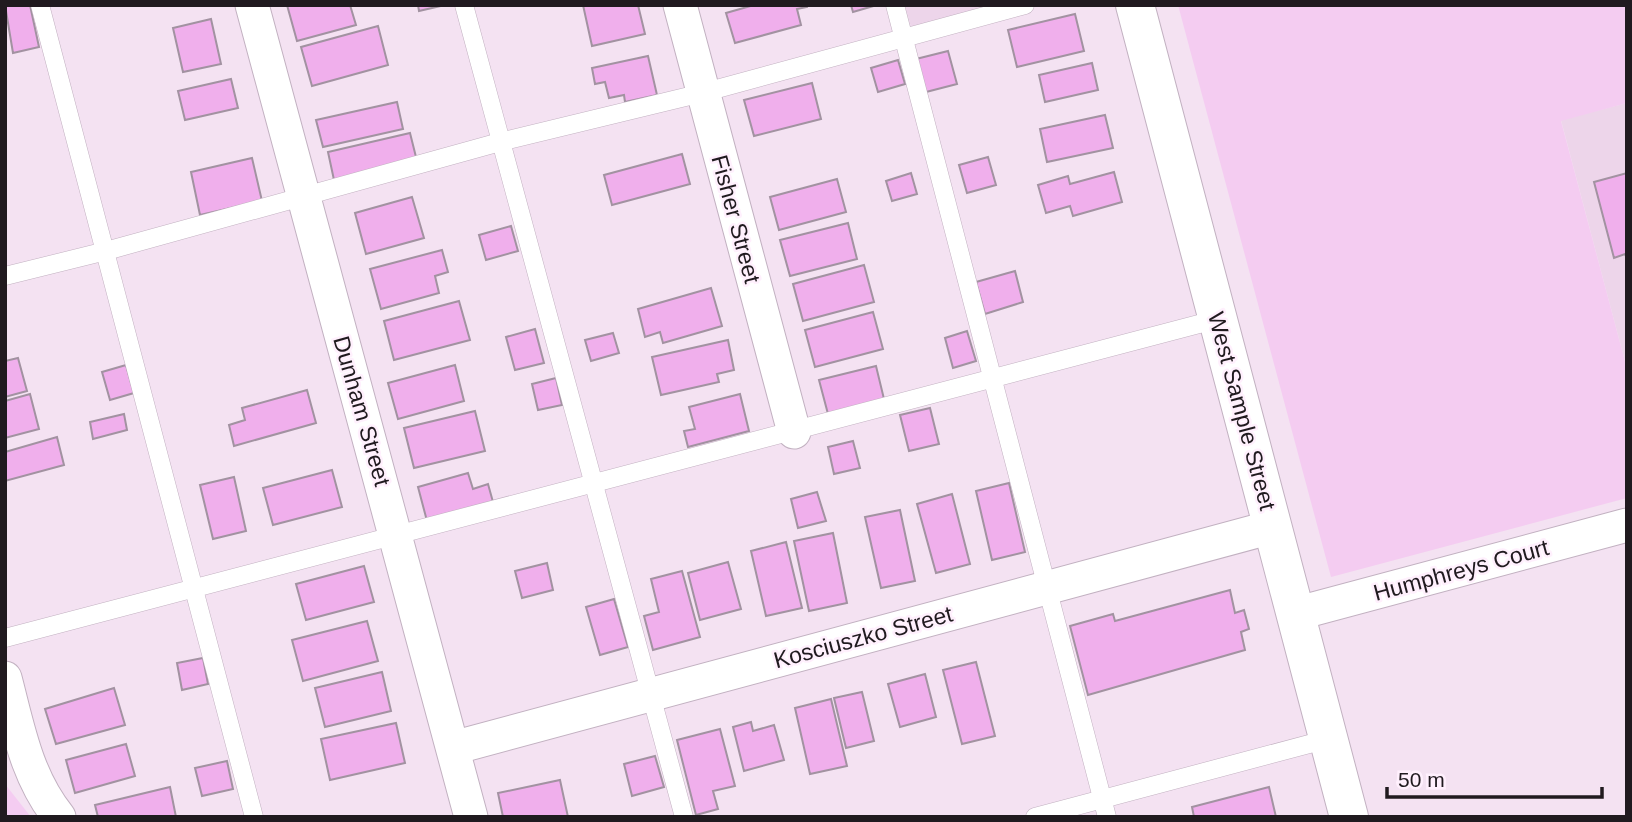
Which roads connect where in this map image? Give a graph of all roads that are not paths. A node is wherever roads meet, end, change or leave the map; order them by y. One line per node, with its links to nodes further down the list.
1 (40, 5): 12 (lane)
2 (252, 5): 11 (street, Dunham Street)
3 (464, 5): 10 (lane)
4 (680, 5): 9 (street, Fisher Street)
5 (895, 5): 8 (lane)
6 (1024, 5): 8 (lane)
7 (1135, 5): 14 (main road, West Sample Street)
8 (904, 39): 9 (lane); 15 (lane)
9 (702, 93): 10 (lane); 16 (street, Fisher Street)
10 (500, 142): 11 (lane); 17 (lane)
11 (303, 197): 12 (lane); 20 (street, Dunham Street)
12 (106, 251): 13 (lane); 22 (lane)
13 (5, 276)
14 (1218, 320): 15 (lane); 19 (main road, West Sample Street)
15 (994, 378): 16 (lane); 21 (lane)
16 (794, 432): 17 (lane)
17 (594, 484): 20 (lane); 26 (lane)
18 (1627, 525): 23 (street, Humphreys Court)
19 (1272, 527): 21 (street, Kosciuszko Street); 23 (main road, West Sample Street)
20 (397, 537): 22 (lane); 28 (street, Dunham Street)
21 (1049, 587): 26 (street, Kosciuszko Street); 29 (lane)
22 (196, 590): 24 (lane); 31 (lane)
23 (1295, 614): 27 (main road, West Sample Street)
24 (5, 638)
25 (5, 678): 30 (street)
26 (650, 695): 28 (street, Kosciuszko Street); 33 (lane)
27 (1328, 739): 29 (lane); 36 (main road, West Sample Street)
28 (453, 748): 32 (street, Dunham Street)
29 (1103, 799): 34 (lane); 35 (lane)
30 (59, 817)
31 (254, 817)
32 (471, 817)
33 (684, 817)
34 (1035, 817)
35 (1107, 817)
36 (1349, 817)

